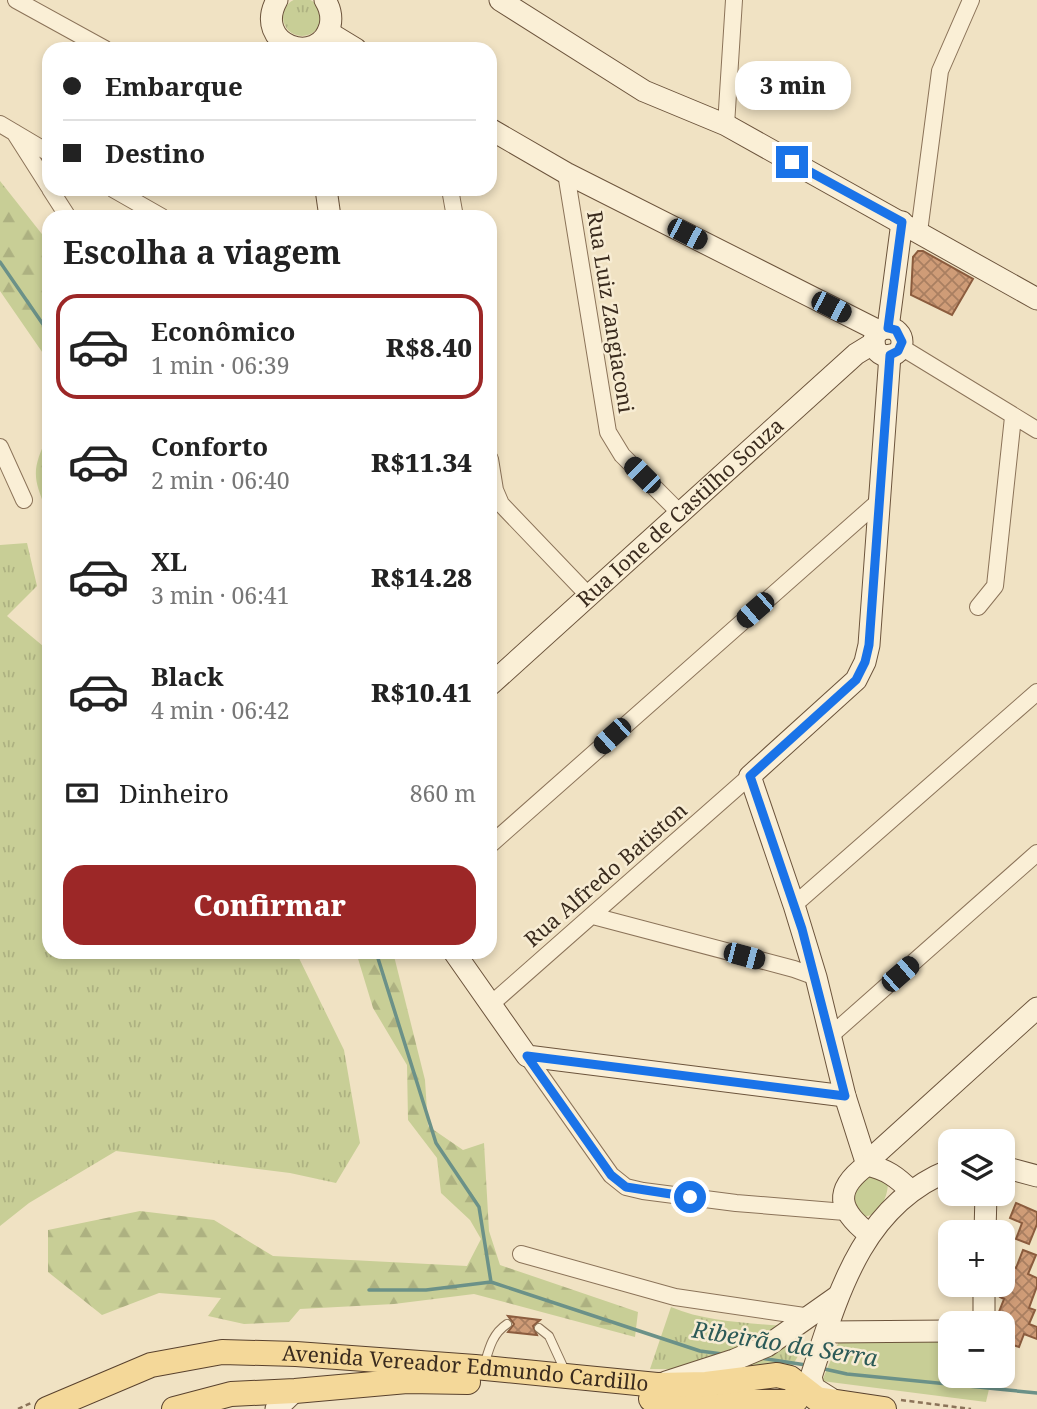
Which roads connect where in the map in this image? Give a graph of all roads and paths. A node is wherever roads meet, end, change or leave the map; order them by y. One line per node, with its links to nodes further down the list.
1 (16, 0): 8 (street)
2 (276, 0): 9 (street)
3 (325, 0): 7 (street)
4 (500, 0): 12 (street)
5 (734, 0): 12 (street)
6 (971, 0): 20 (street)
7 (328, 32): 10 (street); 11 (street)
8 (92, 42)
9 (284, 42)
10 (319, 42)
11 (344, 42)
12 (726, 125): 20 (street)
13 (7, 128): 15 (street); 17 (street)
14 (497, 133): 16 (street)
15 (42, 148)
16 (566, 173): 22 (street); 29 (street, Rua Luiz Zangiaconi)
17 (42, 177)
18 (125, 196): 19 (street)
19 (150, 210)
20 (911, 227): 21 (street); 22 (street)
21 (1037, 299)
22 (886, 341): 23 (street); 28 (street); 29 (street, Rua Ione de Castilho Souza)
23 (1013, 417): 24 (street); 31 (street)
24 (1037, 430)
25 (0, 447): 27 (street)
26 (497, 495): 30 (street)
27 (24, 500)
28 (878, 502): 34 (street); 35 (street)
29 (681, 514): 30 (street, Rua Ione de Castilho Souza)
30 (590, 597): 32 (street, Rua Ione de Castilho Souza)
31 (978, 607)
32 (497, 679)
33 (1037, 692): 37 (street)
34 (750, 776): 37 (street); 38 (street, Rua Alfredo Batiston)
35 (497, 839)
36 (1037, 853): 43 (street)
37 (794, 905): 40 (street)
38 (593, 916): 40 (street); 41 (street, Rua Alfredo Batiston)
39 (459, 959): 41 (street)
40 (816, 977): 43 (street)
41 (490, 1005): 44 (street)
42 (1037, 1008): 46 (street)
43 (829, 1037): 45 (street)
44 (527, 1056): 45 (street); 51 (street)
45 (845, 1096): 46 (street)
46 (867, 1164): 50 (street); 51 (street)
47 (1015, 1170): 49 (street)
48 (938, 1176): 50 (street)
49 (1037, 1176)
50 (911, 1191): 52 (street)
51 (845, 1212): 52 (street)
52 (869, 1234): 54 (street)
53 (521, 1254): 55 (street)
54 (838, 1296): 55 (street); 59 (street)
55 (811, 1317): 64 (street)
56 (507, 1324): 61 (lane)
57 (539, 1328): 62 (lane)
58 (938, 1331): 59 (street)
59 (827, 1332): 63 (street)
60 (286, 1353): 61 (main road, Avenida Vereador Edmundo Cardillo); 65 (main road); 66 (main road); 69 (main road, Avenida Vereador Edmundo Cardillo)
61 (484, 1368): 62 (main road, Avenida Vereador Edmundo Cardillo)
62 (567, 1376): 64 (main road, Avenida Vereador Edmundo Cardillo)
63 (807, 1383): 64 (main road, Avenida Vereador Edmundo Cardillo); 67 (main road); 72 (main road, Avenida Vereador Edmundo Cardillo)
64 (657, 1385)
65 (295, 1391): 66 (main road, Avenida Vereador Edmundo Cardillo); 67 (main road, Avenida Vereador Edmundo Cardillo); 70 (street)
66 (247, 1401): 68 (main road, Avenida Vereador Edmundo Cardillo)
67 (677, 1401): 71 (main road, Avenida Vereador Edmundo Cardillo)
68 (183, 1408)
69 (47, 1409)
70 (276, 1409)
71 (743, 1409)
72 (884, 1409)

